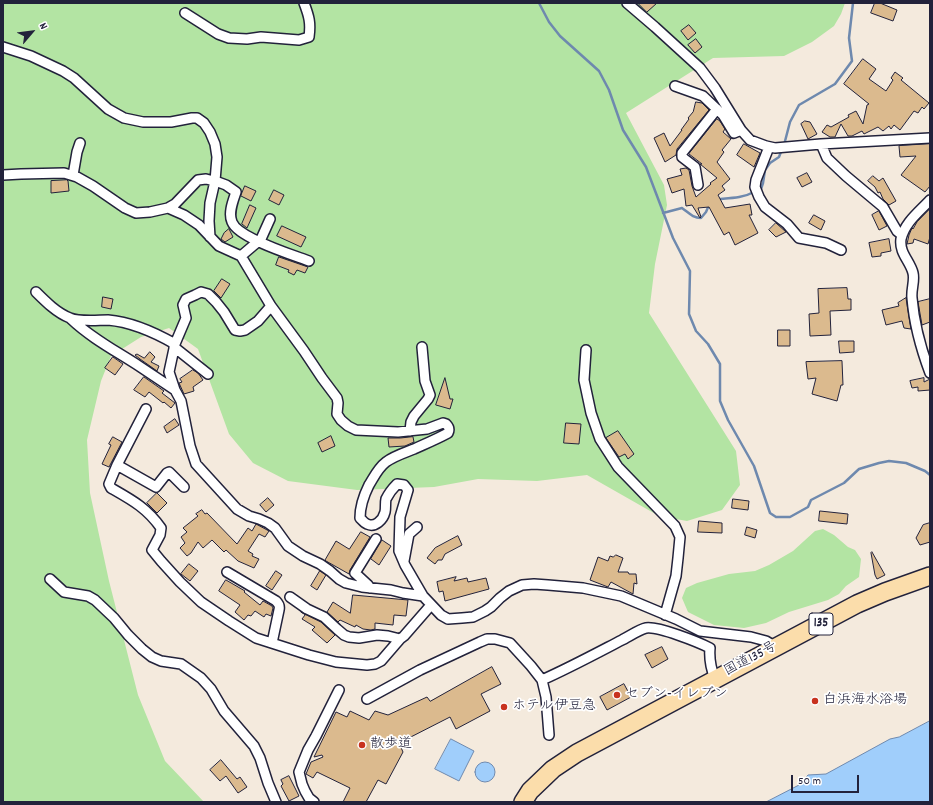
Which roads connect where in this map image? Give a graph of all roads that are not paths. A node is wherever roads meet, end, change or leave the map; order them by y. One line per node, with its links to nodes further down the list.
1 (304, 3): 3 (street)
2 (627, 3): 7 (street)
3 (185, 13)
4 (3, 47): 14 (street)
5 (675, 86): 6 (street)
6 (717, 110): 7 (street); 15 (street)
7 (741, 130): 11 (street)
8 (930, 138): 10 (street)
9 (80, 143): 13 (street)
10 (821, 144): 11 (street); 19 (street)
11 (769, 147): 22 (street)
12 (3, 175): 13 (street)
13 (73, 176): 17 (street)
14 (215, 181): 17 (street); 20 (street); 21 (street)
15 (698, 185)
16 (930, 200): 19 (street)
17 (168, 208): 20 (street)
18 (270, 219): 21 (street)
19 (902, 235): 31 (street)
20 (210, 236): 23 (street)
21 (258, 242): 23 (street); 24 (street)
22 (841, 250)
23 (241, 256): 26 (street)
24 (309, 261)
25 (36, 292): 27 (street)
26 (271, 306): 28 (street); 35 (street)
27 (71, 319): 28 (street); 33 (street)
28 (174, 345): 32 (street); 33 (street)
29 (422, 347): 35 (street)
30 (586, 350): 48 (street)
31 (930, 373)
32 (208, 374)
33 (175, 390): 44 (street)
34 (146, 409): 36 (street)
35 (410, 431): 40 (street)
36 (117, 465): 37 (street); 50 (street)
37 (184, 487)
38 (417, 527): 40 (street)
39 (376, 539): 44 (street)
40 (404, 562): 45 (street)
41 (227, 572): 50 (street)
42 (930, 576): 51 (highway, 国道135号 / 135)
43 (50, 579): 57 (street)
44 (370, 588): 45 (street)
45 (423, 596): 47 (street)
46 (290, 597): 49 (street)
47 (431, 605): 48 (street); 49 (street)
48 (665, 615): 51 (street)
49 (400, 639): 50 (street)
50 (272, 644)
51 (776, 647): 53 (highway, 国道135号 / 135)
52 (542, 680): 53 (street); 55 (street); 56 (street)
53 (715, 680): 59 (highway, 国道135号 / 135)
54 (339, 690): 58 (street)
55 (367, 699)
56 (549, 735)
57 (276, 802)
58 (314, 802)
59 (523, 802)

